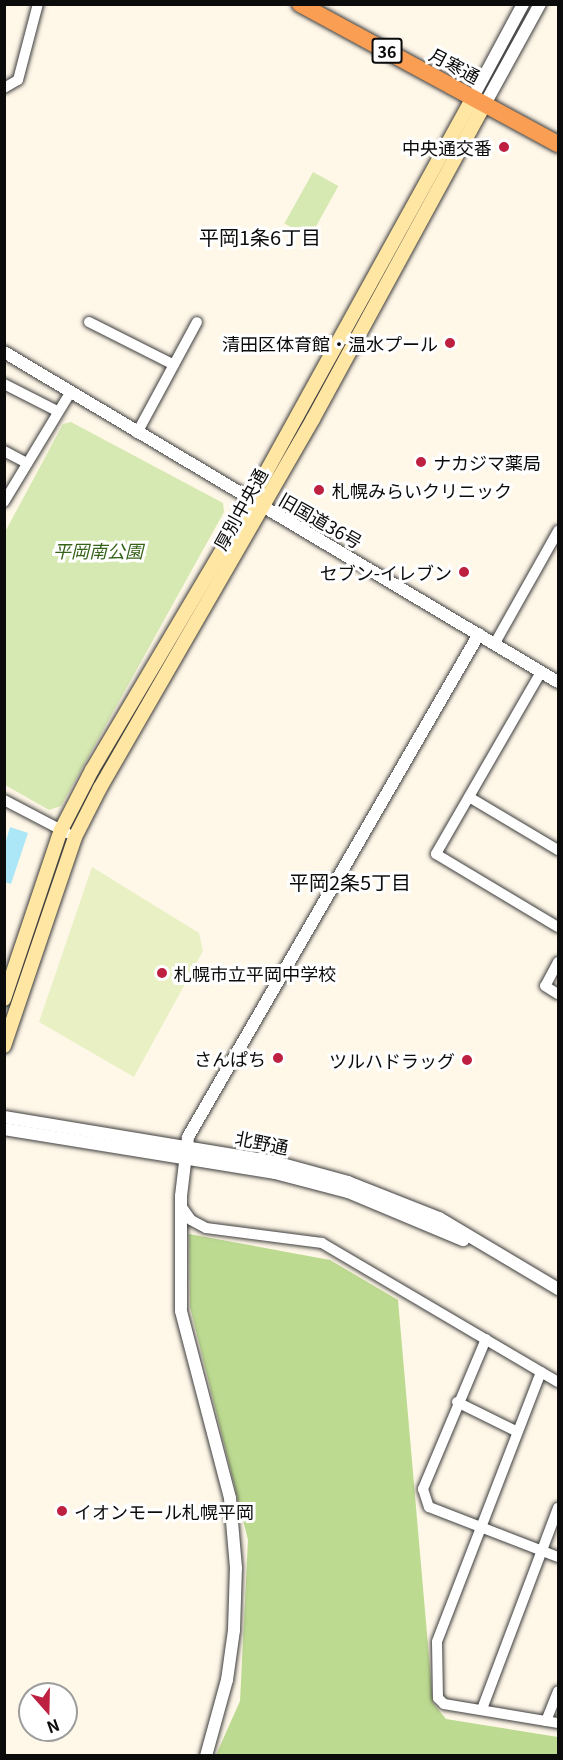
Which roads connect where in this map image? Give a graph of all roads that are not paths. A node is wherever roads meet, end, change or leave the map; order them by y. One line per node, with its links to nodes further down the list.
1 (38, 4): 5 (street)
2 (300, 4): 6 (highway, 月寒通 / 36)
3 (523, 4): 6 (street, 厚別中央通)
4 (540, 4): 6 (street, 厚別中央通)
5 (4, 88)
6 (479, 101): 7 (highway, 月寒通 / 36); 19 (main road, 厚別中央通)
7 (558, 144)
8 (89, 322): 11 (street)
9 (197, 322): 11 (street)
10 (4, 352): 13 (street, 旧国道36号)
11 (174, 365): 15 (street)
12 (4, 384): 14 (street)
13 (70, 393): 14 (street); 15 (street, 旧国道36号)
14 (57, 411): 17 (street)
15 (137, 433): 19 (street, 旧国道36号)
16 (4, 451): 17 (street)
17 (27, 463): 18 (street)
18 (4, 502)
19 (257, 503): 21 (street, 旧国道36号); 27 (main road, 厚別中央通); 28 (main road, 厚別中央通)
20 (558, 531): 22 (street)
21 (479, 634): 22 (street, 旧国道36号); 37 (street)
22 (495, 644): 23 (street, 旧国道36号)
23 (541, 672): 24 (street, 旧国道36号); 25 (street)
24 (558, 682)
25 (469, 797): 29 (street); 30 (street)
26 (4, 800): 27 (street)
27 (62, 830): 28 (street); 33 (main road, 厚別中央通)
28 (75, 837): 34 (main road, 厚別中央通)
29 (558, 850)
30 (558, 927)
31 (558, 962): 32 (street)
32 (558, 994)
33 (4, 999)
34 (4, 1046)
35 (4, 1117): 37 (street, 北野通)
36 (4, 1129): 37 (street, 北野通)
37 (186, 1153): 38 (street); 39 (street, 北野通)
38 (182, 1207): 40 (street); 53 (street)
39 (558, 1289)
40 (486, 1339): 41 (street); 43 (street)
41 (541, 1372): 42 (street); 44 (street)
42 (558, 1382)
43 (457, 1402): 44 (street); 46 (street)
44 (516, 1431): 46 (street)
45 (558, 1508): 47 (street)
46 (480, 1527): 47 (street); 50 (street)
47 (542, 1550): 48 (street); 50 (street)
48 (558, 1557)
49 (558, 1691): 51 (street)
50 (482, 1709): 51 (street)
51 (546, 1721): 52 (street)
52 (558, 1723)
53 (206, 1755)

